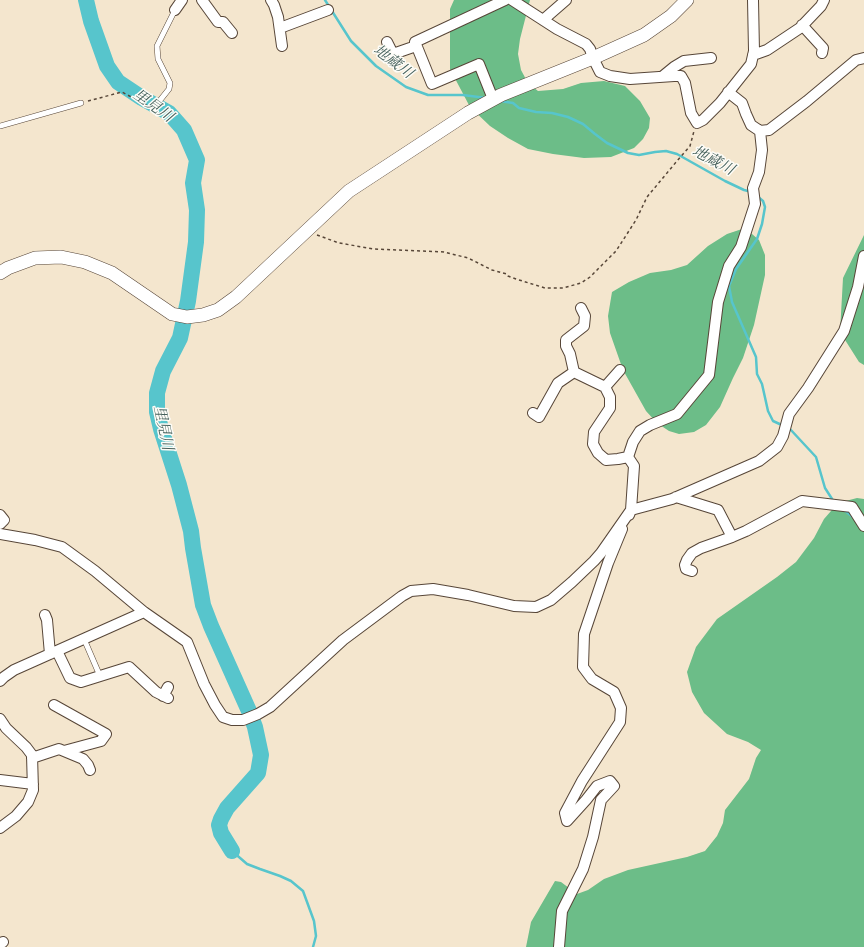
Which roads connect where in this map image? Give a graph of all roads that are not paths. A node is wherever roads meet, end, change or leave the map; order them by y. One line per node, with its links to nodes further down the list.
1 (182, 0): 10 (street)
2 (202, 0): 15 (street)
3 (271, 0): 14 (street)
4 (505, 0): 18 (street)
5 (512, 0): 12 (street)
6 (566, 0): 12 (street)
7 (687, 0): 21 (street)
8 (753, 0): 20 (street)
9 (824, 0): 13 (street)
10 (175, 10): 28 (lane)
11 (328, 10): 14 (street)
12 (543, 20): 21 (street)
13 (802, 26): 19 (street); 20 (street)
14 (280, 28): 17 (street)
15 (232, 33)
16 (387, 42): 18 (street)
17 (282, 46)
18 (416, 46): 26 (street)
19 (822, 53)
20 (753, 56): 25 (street)
21 (593, 58): 24 (street); 26 (street)
22 (711, 58): 24 (street)
23 (864, 58): 30 (street)
24 (664, 76): 25 (street)
25 (728, 92): 30 (street)
26 (493, 99): 32 (street)
27 (80, 103): 29 (lane)
28 (153, 109)
29 (0, 126)
30 (760, 131): 38 (street)
31 (864, 256): 39 (street)
32 (0, 273)
33 (581, 308): 35 (street)
34 (620, 370): 36 (street)
35 (574, 372): 36 (street); 37 (street)
36 (605, 387): 38 (street)
37 (533, 413)
38 (628, 457): 40 (street)
39 (676, 497): 40 (street); 45 (street)
40 (630, 510): 47 (street); 62 (street)
41 (0, 515): 42 (street)
42 (0, 524)
43 (864, 526): 45 (street)
44 (0, 534): 47 (street)
45 (732, 537): 46 (street)
46 (692, 570)
47 (144, 612): 49 (street)
48 (45, 615): 50 (street)
49 (84, 639): 50 (street); 51 (lane)
50 (54, 652): 51 (street); 52 (street)
51 (100, 676): 53 (street)
52 (0, 681)
53 (168, 686)
54 (54, 705): 56 (street)
55 (0, 719): 57 (street)
56 (64, 752): 57 (street); 58 (street)
57 (32, 758): 60 (street)
58 (90, 770)
59 (0, 780): 60 (street)
60 (32, 784): 61 (street)
61 (0, 828)
62 (559, 947)

